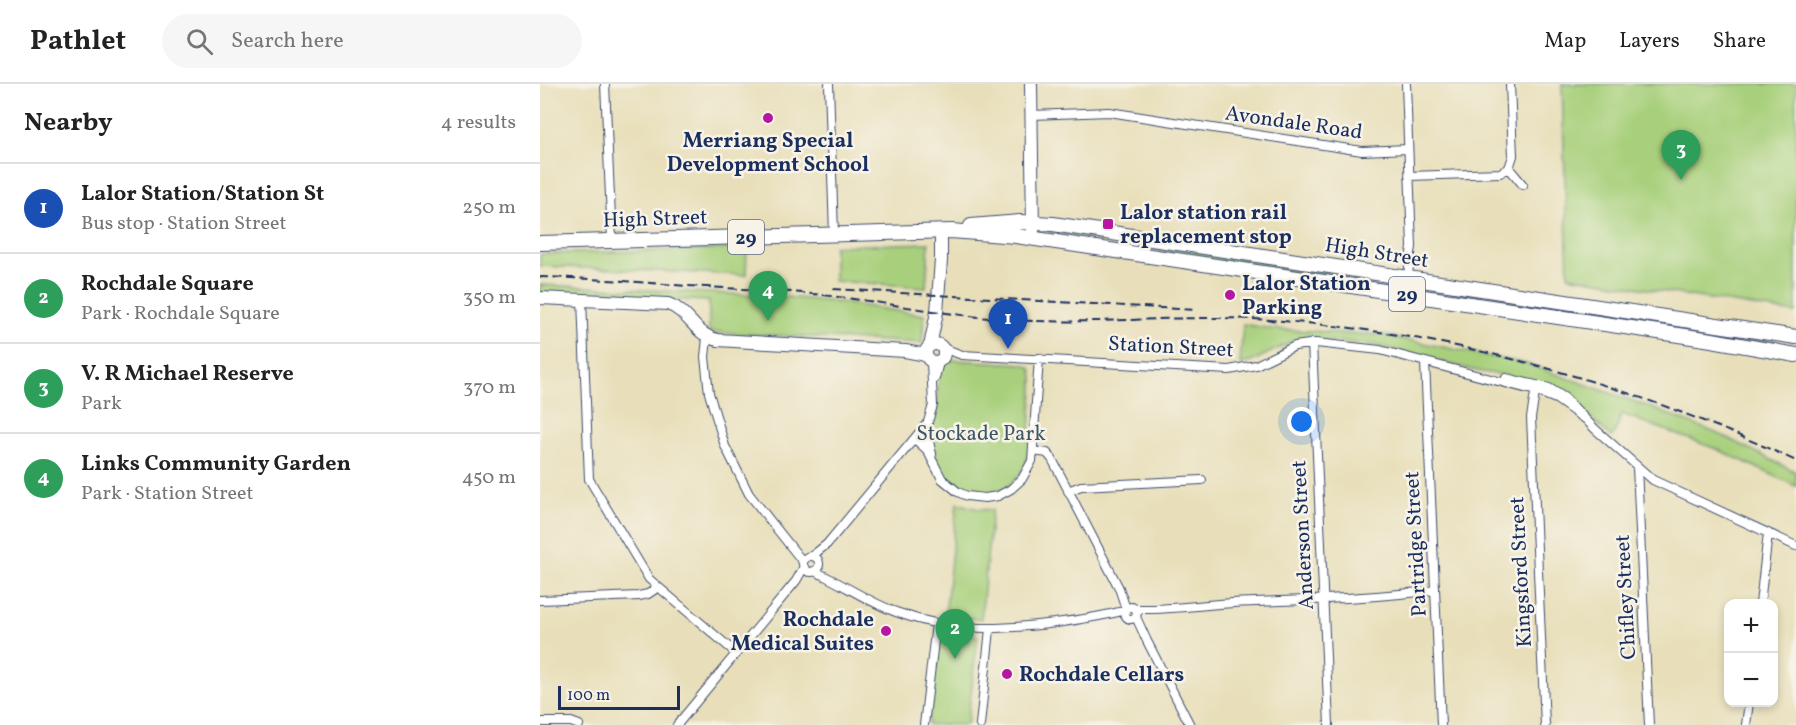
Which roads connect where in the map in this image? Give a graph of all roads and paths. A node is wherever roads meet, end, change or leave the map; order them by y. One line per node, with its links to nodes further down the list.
1 (605, 84): 15 (street)
2 (829, 84): 13 (street)
3 (1031, 84): 6 (street)
4 (1406, 84): 7 (street)
5 (1510, 84): 8 (street)
6 (1032, 115): 7 (street, Avondale Road); 11 (street)
7 (1408, 150): 9 (street)
8 (1509, 168): 9 (street); 10 (street)
9 (1409, 176): 17 (street)
10 (1523, 185)
11 (1034, 222): 12 (main road, High Street / 29); 14 (street); 17 (main road, High Street / 29)
12 (946, 231): 13 (main road, High Street / 29); 14 (main road, High Street / 29); 24 (street)
13 (834, 234): 15 (main road, High Street / 29)
14 (1033, 238): 18 (main road, High Street / 29)
15 (612, 241): 16 (main road, High Street / 29)
16 (540, 243)
17 (1408, 278): 18 (street); 21 (main road, High Street / 29)
18 (1405, 294): 25 (main road, High Street / 29)
19 (540, 298): 20 (street)
20 (582, 299): 22 (street); 39 (street)
21 (1796, 337)
22 (707, 338): 24 (street, Station Street); 38 (street)
23 (1312, 343): 26 (street, Station Street); 27 (street, Station Street); 41 (street, Anderson Street)
24 (935, 353): 26 (street, Station Street); 29 (street)
25 (1796, 355)
26 (1039, 358): 30 (street)
27 (1425, 362): 28 (street, Station Street); 40 (street, Partridge Street)
28 (1534, 388): 31 (street, Station Street); 57 (street, Kingsford Street)
29 (918, 436): 30 (street); 38 (street)
30 (1034, 451): 34 (street)
31 (1637, 467): 33 (street, Station Street); 35 (street, Chifley Street)
32 (1202, 480): 34 (street)
33 (1660, 484): 35 (street); 36 (street, Station Street)
34 (1068, 490): 44 (street)
35 (1638, 497): 58 (street, Chifley Street)
36 (1768, 533): 37 (street, Station Street); 42 (street)
37 (1796, 546)
38 (811, 564): 45 (street); 47 (street)
39 (657, 588): 43 (street); 47 (street)
40 (1435, 590): 41 (street); 56 (street, Partridge Street)
41 (1323, 599): 44 (street); 55 (street, Anderson Street)
42 (1760, 599)
43 (540, 600)
44 (1131, 613): 46 (street); 54 (street)
45 (936, 624): 46 (street); 52 (street)
46 (990, 629): 53 (street)
47 (736, 653): 51 (street)
48 (1748, 707): 59 (street)
49 (540, 722): 50 (street)
50 (579, 725)
51 (677, 725)
52 (924, 725)
53 (980, 725)
54 (1190, 725)
55 (1329, 725)
56 (1441, 725)
57 (1545, 725)
58 (1649, 725)
59 (1746, 725)

